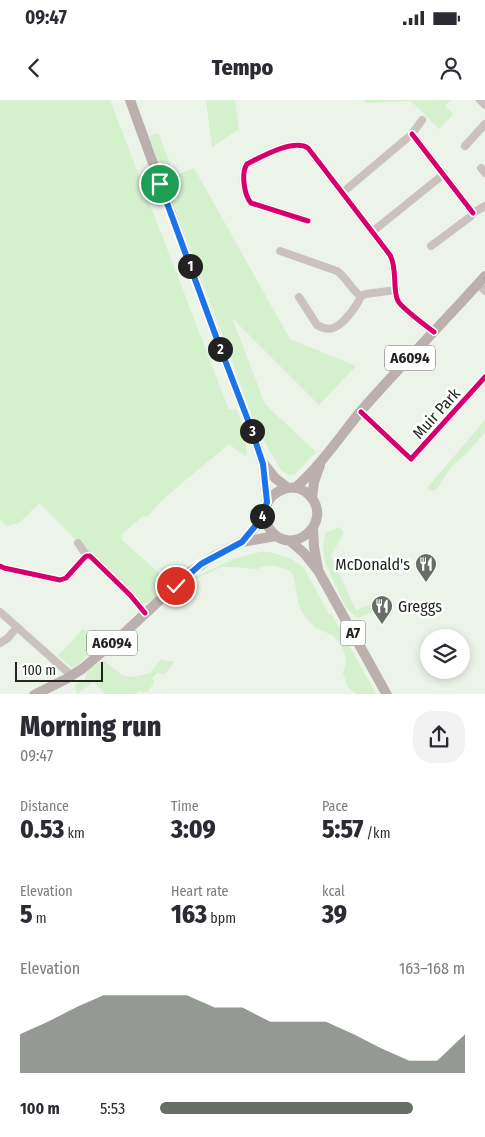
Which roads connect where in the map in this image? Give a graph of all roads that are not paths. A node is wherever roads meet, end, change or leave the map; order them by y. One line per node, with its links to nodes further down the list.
1 (130, 100): 25 (main road)
2 (480, 100): 3 (street)
3 (485, 105)
4 (422, 120): 6 (street)
5 (485, 124): 7 (street)
6 (412, 134): 8 (street); 9 (street)
7 (465, 143)
8 (444, 174): 11 (street); 13 (street)
9 (342, 193): 12 (street); 13 (street)
10 (485, 206): 11 (street)
11 (473, 213): 14 (street)
12 (303, 222)
13 (372, 232): 18 (street)
14 (436, 245)
15 (280, 251): 19 (street)
16 (485, 276): 17 (main road, A6094)
17 (481, 288): 21 (main road, A6094)
18 (396, 290): 19 (street); 21 (street)
19 (360, 296): 20 (street)
20 (299, 297)
21 (434, 332): 23 (main road, A6094)
22 (485, 377): 23 (street, Muir Park)
23 (361, 412): 24 (main road, A6094)
24 (321, 462): 26 (main road, A6094); 27 (main road, A6094)
25 (263, 464): 26 (main road); 28 (main road)
26 (292, 488): 27 (main road); 28 (main road)
27 (312, 498): 29 (main road)
28 (266, 506): 30 (main road); 32 (main road, A6094)
29 (313, 528): 31 (main road); 36 (main road, A7)
30 (276, 536): 31 (main road); 32 (main road, A6094)
31 (290, 541): 36 (main road, A7)
32 (242, 542): 38 (main road, A6094)
33 (78, 543): 34 (street)
34 (87, 556): 35 (street); 38 (street)
35 (0, 566)
36 (319, 572): 43 (main road, A7)
37 (0, 612): 39 (street)
38 (145, 613): 41 (main road, A6094)
39 (17, 627): 40 (street); 41 (street)
40 (0, 643)
41 (72, 676): 42 (main road, A6094)
42 (34, 694)
43 (387, 694)

